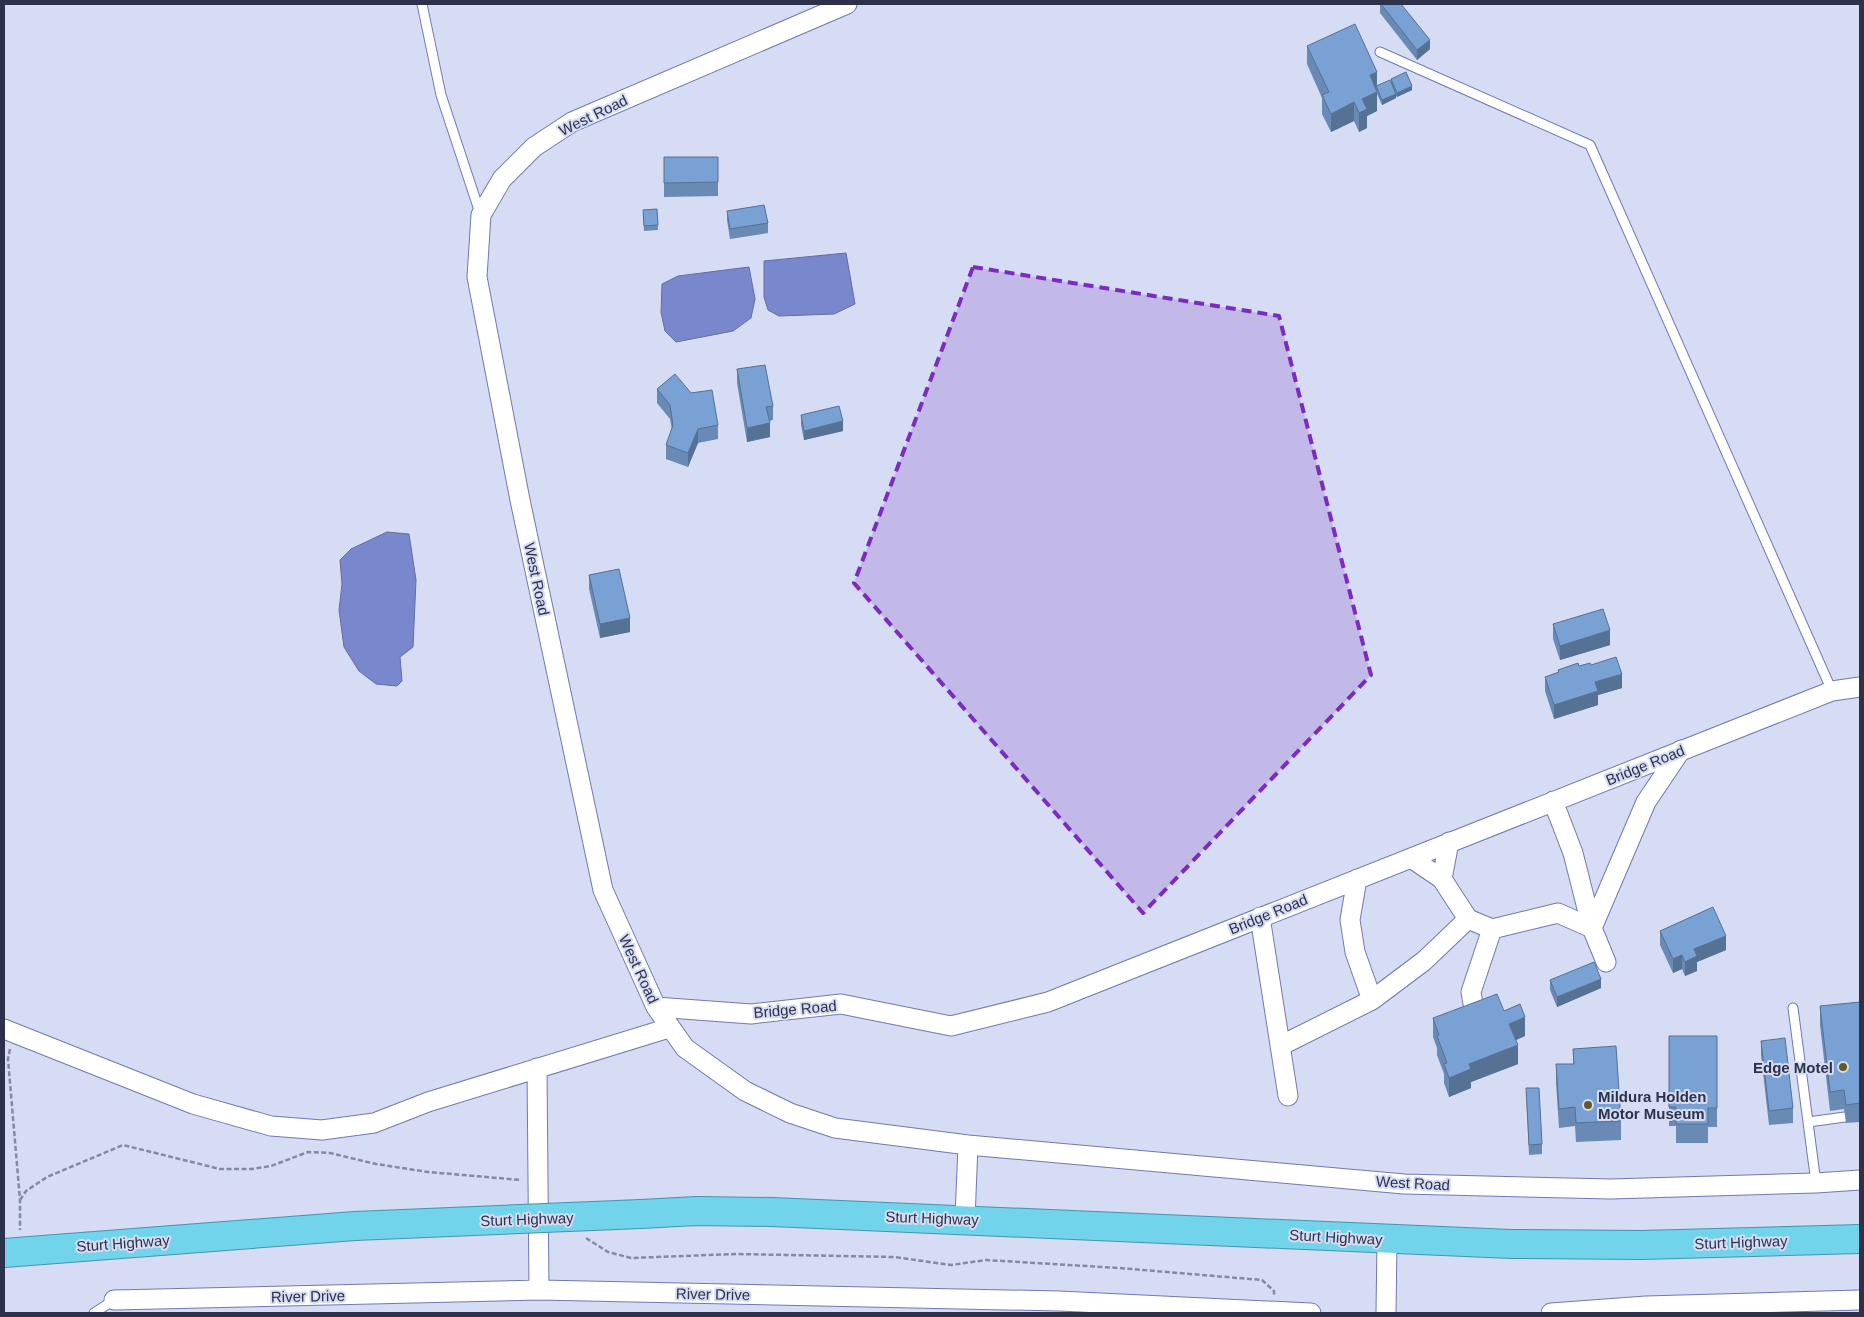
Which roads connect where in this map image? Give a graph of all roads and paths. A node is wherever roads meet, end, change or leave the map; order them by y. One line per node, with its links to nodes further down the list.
1 (422, 4): 4 (lane)
2 (847, 4): 4 (street, West Road)
3 (1380, 52): 6 (lane)
4 (481, 215): 19 (street, West Road)
5 (1860, 687): 6 (street, Bridge Road)
6 (1832, 690): 7 (street, Bridge Road)
7 (1681, 750): 8 (street, Bridge Road); 15 (street)
8 (1553, 801): 9 (street, Bridge Road); 15 (street)
9 (1449, 842): 10 (street, Bridge Road); 12 (street)
10 (1411, 858): 11 (street, Bridge Road); 12 (street)
11 (1357, 879): 13 (street, Bridge Road); 18 (street)
12 (1442, 879): 14 (street)
13 (1260, 917): 19 (street, Bridge Road); 24 (street)
14 (1468, 919): 16 (street); 18 (street)
15 (1592, 928): 16 (street); 17 (street)
16 (1492, 930): 21 (street)
17 (1606, 962)
18 (1372, 1000): 24 (street)
19 (656, 1007): 22 (street, West Road)
20 (1793, 1008): 28 (lane)
21 (1476, 1021)
22 (669, 1028): 25 (street); 29 (street, West Road)
23 (9, 1031): 25 (street); 33 (path)
24 (1280, 1046): 26 (street)
25 (537, 1068): 32 (street)
26 (1288, 1096)
27 (1845, 1117): 28 (lane)
28 (1808, 1122): 31 (lane)
29 (968, 1144): 31 (street, West Road); 34 (street)
30 (1860, 1180): 31 (street, West Road)
31 (1816, 1183)
32 (538, 1185): 33 (path); 39 (street)
33 (20, 1200): 38 (path)
34 (964, 1219): 37 (highway, Sturt Highway); 38 (highway, Sturt Highway, bridge)
35 (582, 1232): 42 (path)
36 (1860, 1239): 37 (highway, Sturt Highway)
37 (1387, 1240): 45 (street)
38 (12, 1252)
39 (539, 1290): 40 (street, River Drive); 42 (street, River Drive)
40 (114, 1300): 43 (lane)
41 (1860, 1300): 46 (street)
42 (1274, 1311): 44 (street, River Drive)
43 (94, 1313)
44 (1311, 1313)
45 (1386, 1313)
46 (1551, 1313)

